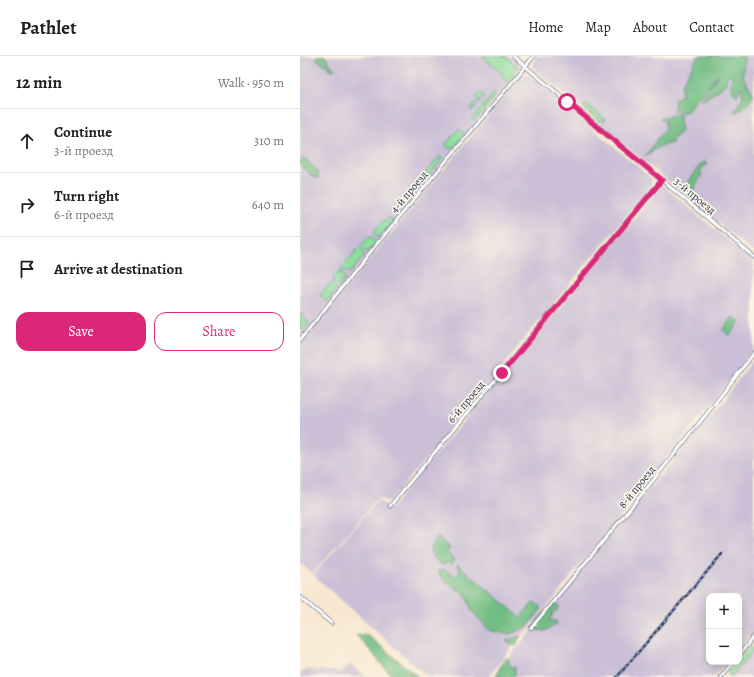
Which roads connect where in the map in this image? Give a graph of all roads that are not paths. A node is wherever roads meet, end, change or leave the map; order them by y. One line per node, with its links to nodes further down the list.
1 (513, 56): 3 (street, 3-й проезд)
2 (534, 56): 3 (street, 4-й проезд)
3 (525, 66): 4 (street, 3-й проезд); 6 (street, 4-й проезд)
4 (662, 180): 5 (street, 3-й проезд); 8 (street, 6-й проезд)
5 (754, 257)
6 (300, 340)
7 (754, 353): 11 (street, 8-й проезд)
8 (390, 506)
9 (300, 597): 10 (street)
10 (331, 623)
11 (531, 628)
12 (754, 636): 13 (street)
13 (742, 651)
14 (731, 665): 15 (street)
15 (721, 677)

